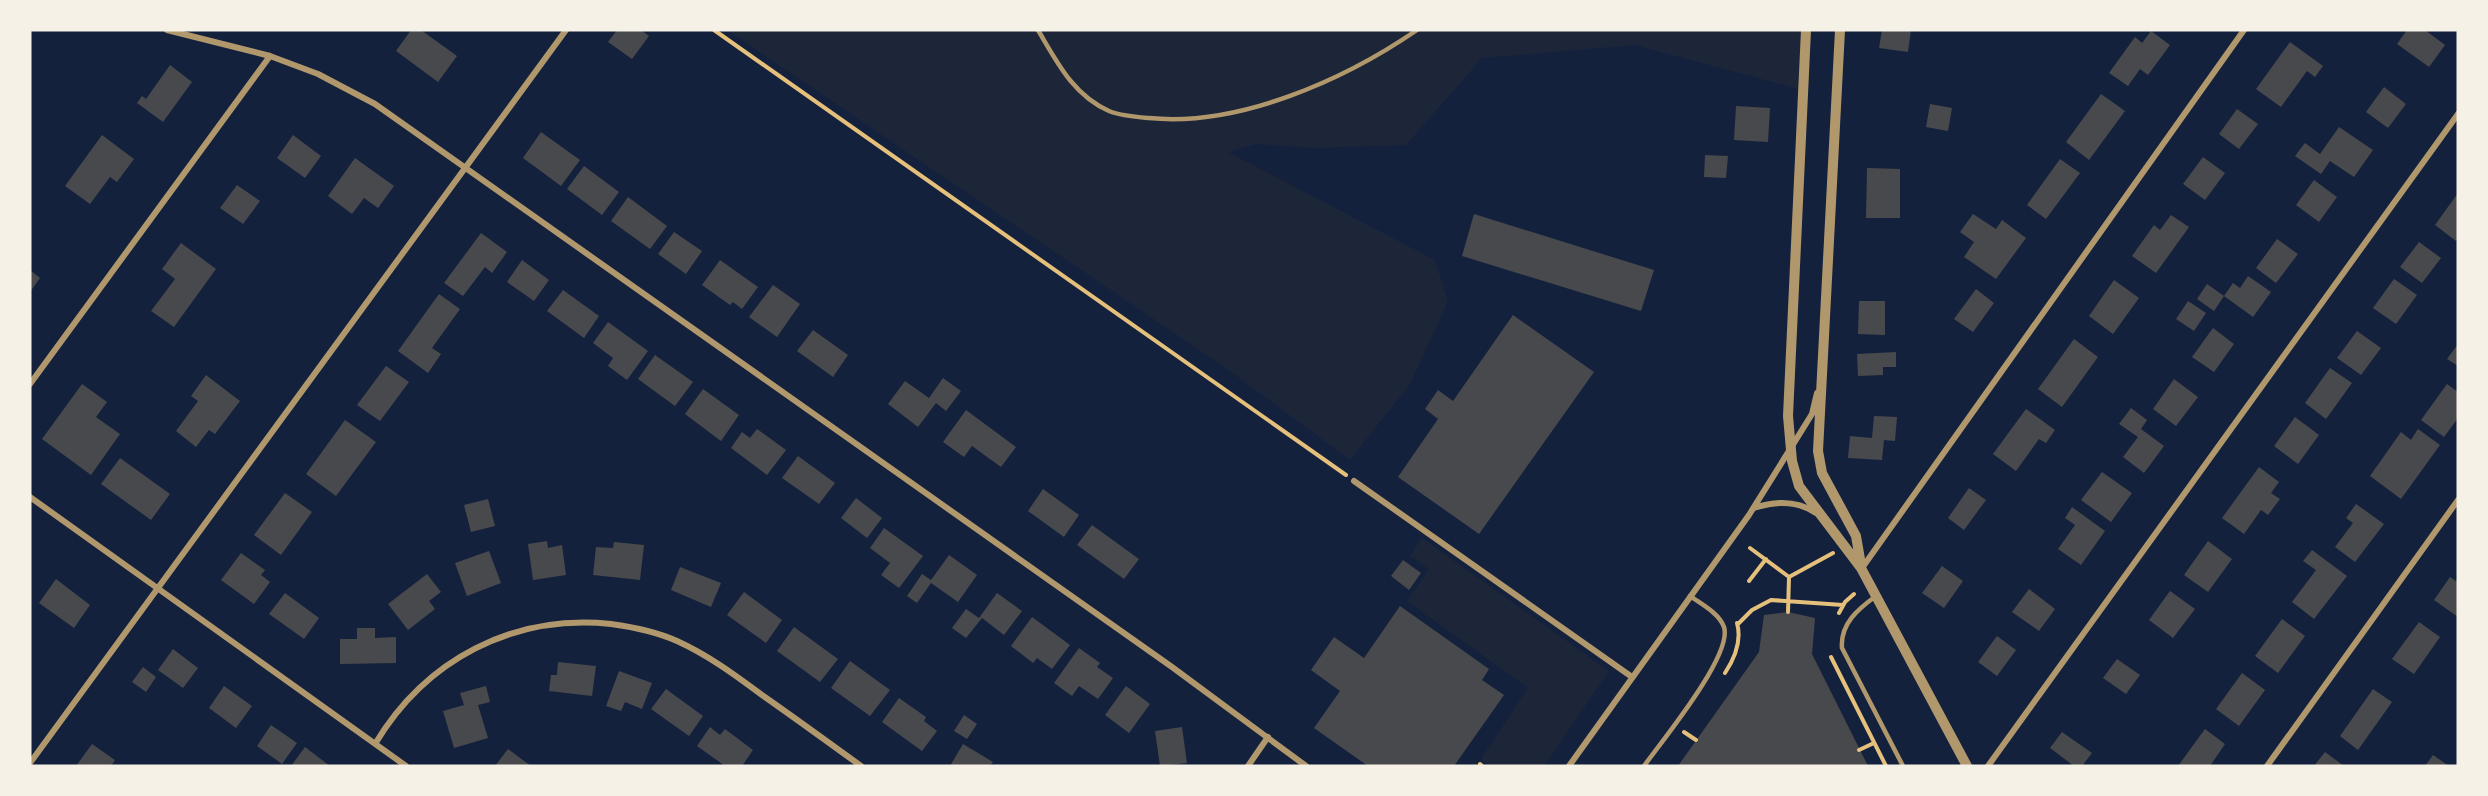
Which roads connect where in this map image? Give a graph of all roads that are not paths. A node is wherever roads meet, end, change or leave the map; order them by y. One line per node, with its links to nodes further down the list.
1 (167, 30): 8 (street)
2 (566, 30): 10 (street)
3 (1038, 30): 4 (lane)
4 (1417, 30)
5 (1806, 30): 13 (street)
6 (1840, 30): 11 (street)
7 (2244, 30): 19 (street)
8 (270, 56): 10 (street); 12 (street)
9 (2458, 114): 35 (street)
10 (464, 168): 20 (street); 24 (street)
11 (1822, 377): 13 (street); 19 (street)
12 (30, 384)
13 (1791, 450): 17 (street); 18 (street)
14 (1354, 481): 23 (street)
15 (30, 497): 20 (street)
16 (2458, 500): 36 (street)
17 (1753, 508): 18 (street); 21 (street)
18 (1823, 519): 19 (street)
19 (1862, 568): 22 (street)
20 (159, 588): 25 (street); 26 (street)
21 (1690, 596): 23 (street); 32 (lane)
22 (1876, 596): 33 (lane); 34 (street)
23 (1632, 677): 31 (street)
24 (1268, 737): 29 (street); 30 (street)
25 (375, 744): 27 (street); 28 (street)
26 (30, 763)
27 (406, 766)
28 (861, 766)
29 (1248, 766)
30 (1306, 766)
31 (1569, 766)
32 (1644, 766)
33 (1903, 766)
34 (1967, 766)
35 (1988, 766)
36 (2267, 766)

